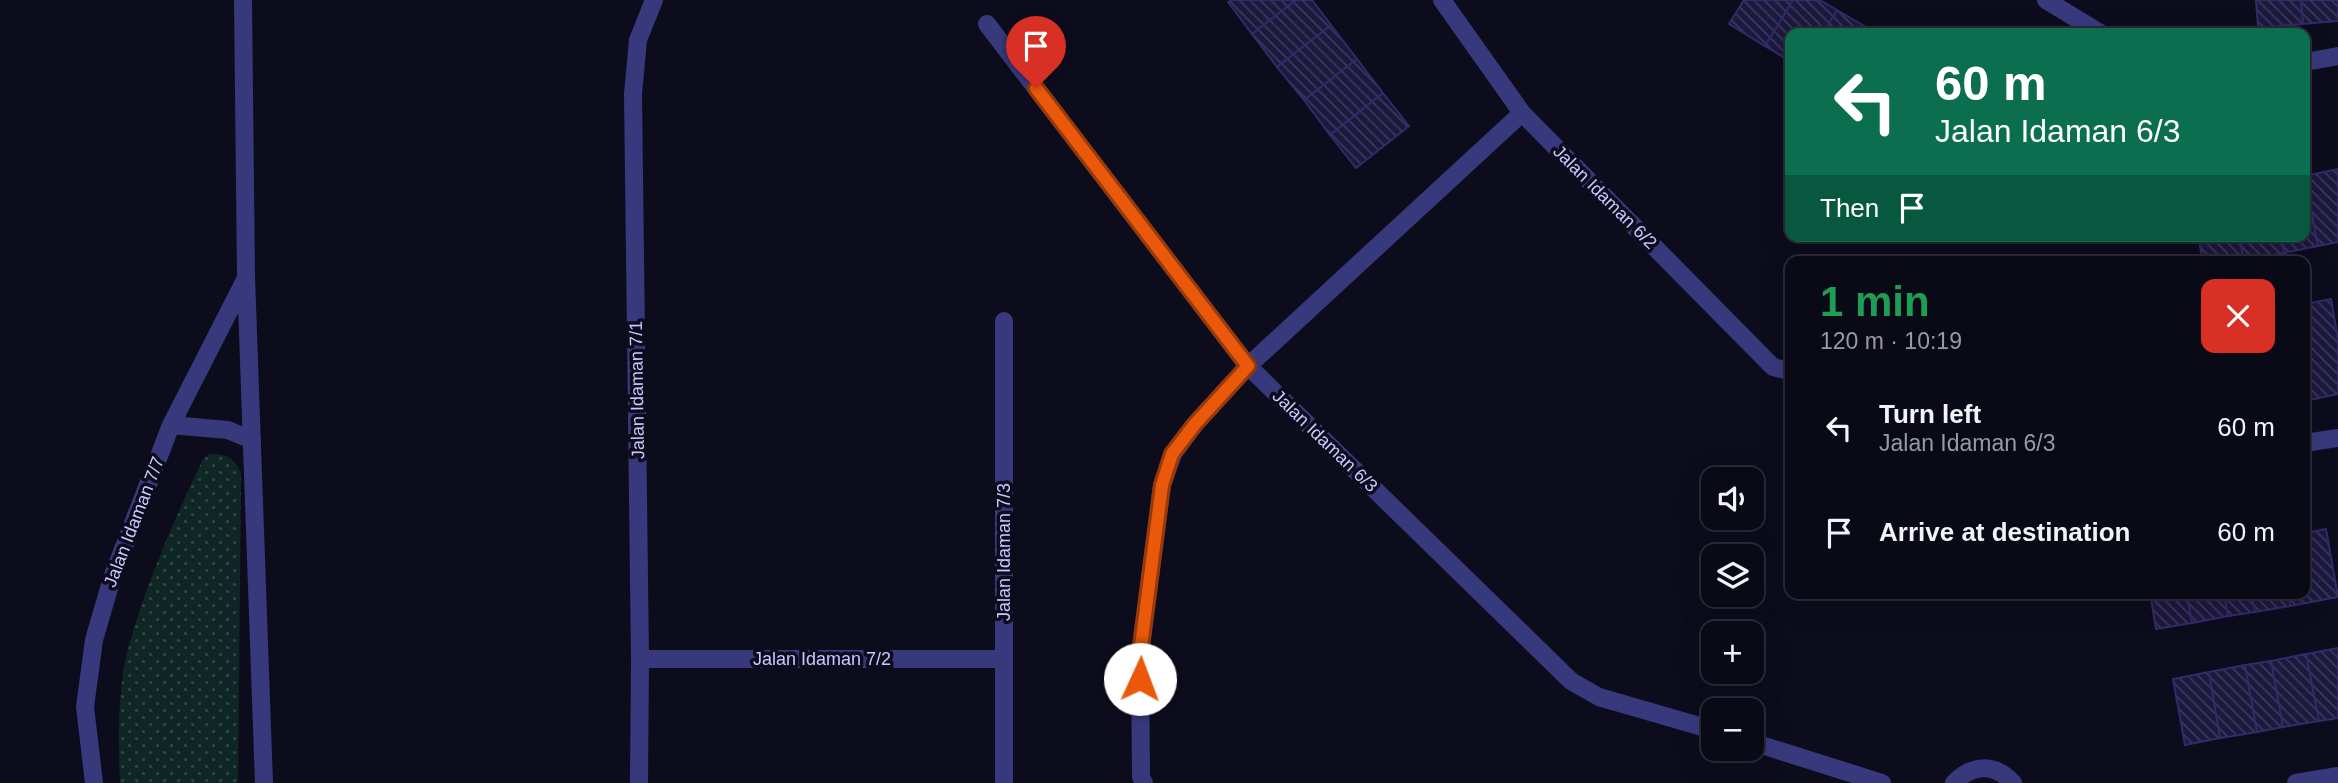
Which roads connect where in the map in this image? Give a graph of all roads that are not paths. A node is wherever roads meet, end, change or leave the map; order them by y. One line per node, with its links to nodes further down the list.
1 (243, 0): 10 (street, Jalan Idaman 7/7)
2 (654, 0): 18 (street, Jalan Idaman 7/1)
3 (1442, 0): 9 (street, Jalan Idaman 6/2)
4 (2046, 0): 6 (street)
5 (987, 24): 12 (street, Jalan Idaman 6/3)
6 (2092, 28)
7 (2338, 56): 8 (street)
8 (2310, 61)
9 (1522, 113): 12 (street); 13 (street, Jalan Idaman 6/2)
10 (246, 277): 14 (street, Jalan Idaman 7/7); 16 (street, Jalan Idaman 7/7)
11 (1004, 321): 19 (street, Jalan Idaman 7/3)
12 (1248, 366): 20 (street, Jalan Idaman 6/3); 27 (street)
13 (1785, 370)
14 (171, 425): 16 (street); 23 (street, Jalan Idaman 7/7)
15 (2338, 438): 17 (street)
16 (251, 440): 24 (street, Jalan Idaman 7/7)
17 (2310, 442)
18 (640, 659): 19 (street, Jalan Idaman 7/2); 25 (street, Jalan Idaman 7/1)
19 (1004, 659): 26 (street, Jalan Idaman 7/3)
20 (1701, 727)
21 (1764, 746): 28 (street)
22 (2338, 776): 31 (street)
23 (94, 783)
24 (264, 783)
25 (639, 783)
26 (1004, 783)
27 (1144, 783)
28 (1882, 783)
29 (1954, 783): 30 (street)
30 (2013, 783)
31 (2296, 783)

